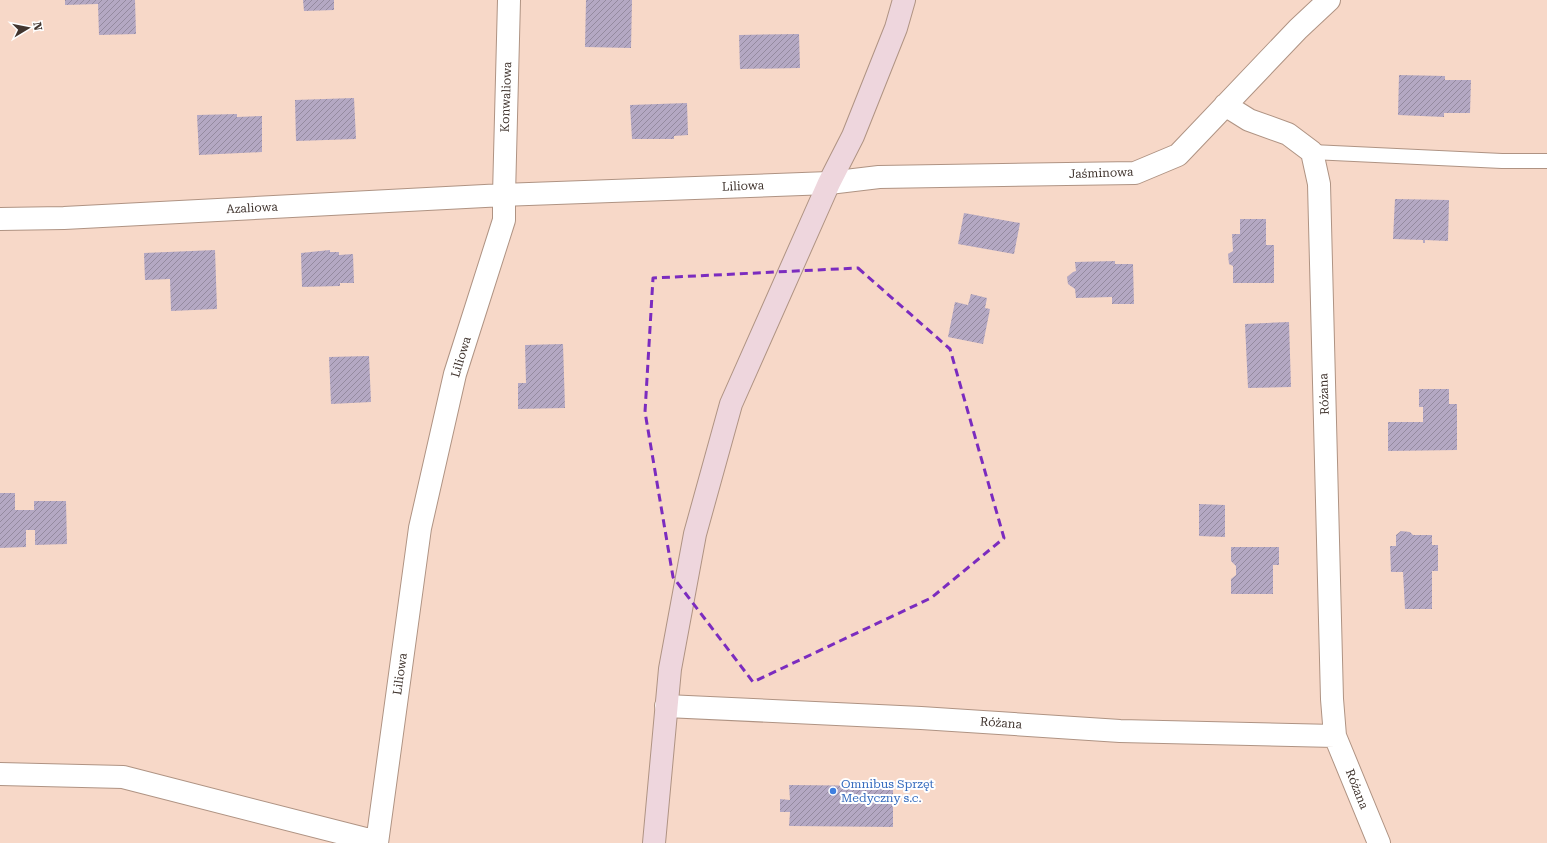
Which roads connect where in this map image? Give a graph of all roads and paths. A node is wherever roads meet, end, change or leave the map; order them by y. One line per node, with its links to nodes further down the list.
1 (509, 0): 8 (street, Konwaliowa)
2 (904, 0): 7 (street)
3 (1328, 0): 4 (street, Jaśminowa)
4 (1226, 105): 5 (street); 7 (street, Jaśminowa)
5 (1312, 152): 6 (lane); 11 (street, Różana)
6 (1547, 161)
7 (829, 183): 8 (street, Liliowa); 10 (street)
8 (504, 195): 9 (street, Azaliowa); 13 (street, Liliowa)
9 (0, 219)
10 (666, 706): 11 (street, Różana); 14 (street)
11 (1335, 736): 15 (street, Różana)
12 (0, 774): 13 (street)
13 (377, 843)
14 (654, 843)
15 (1379, 843)

